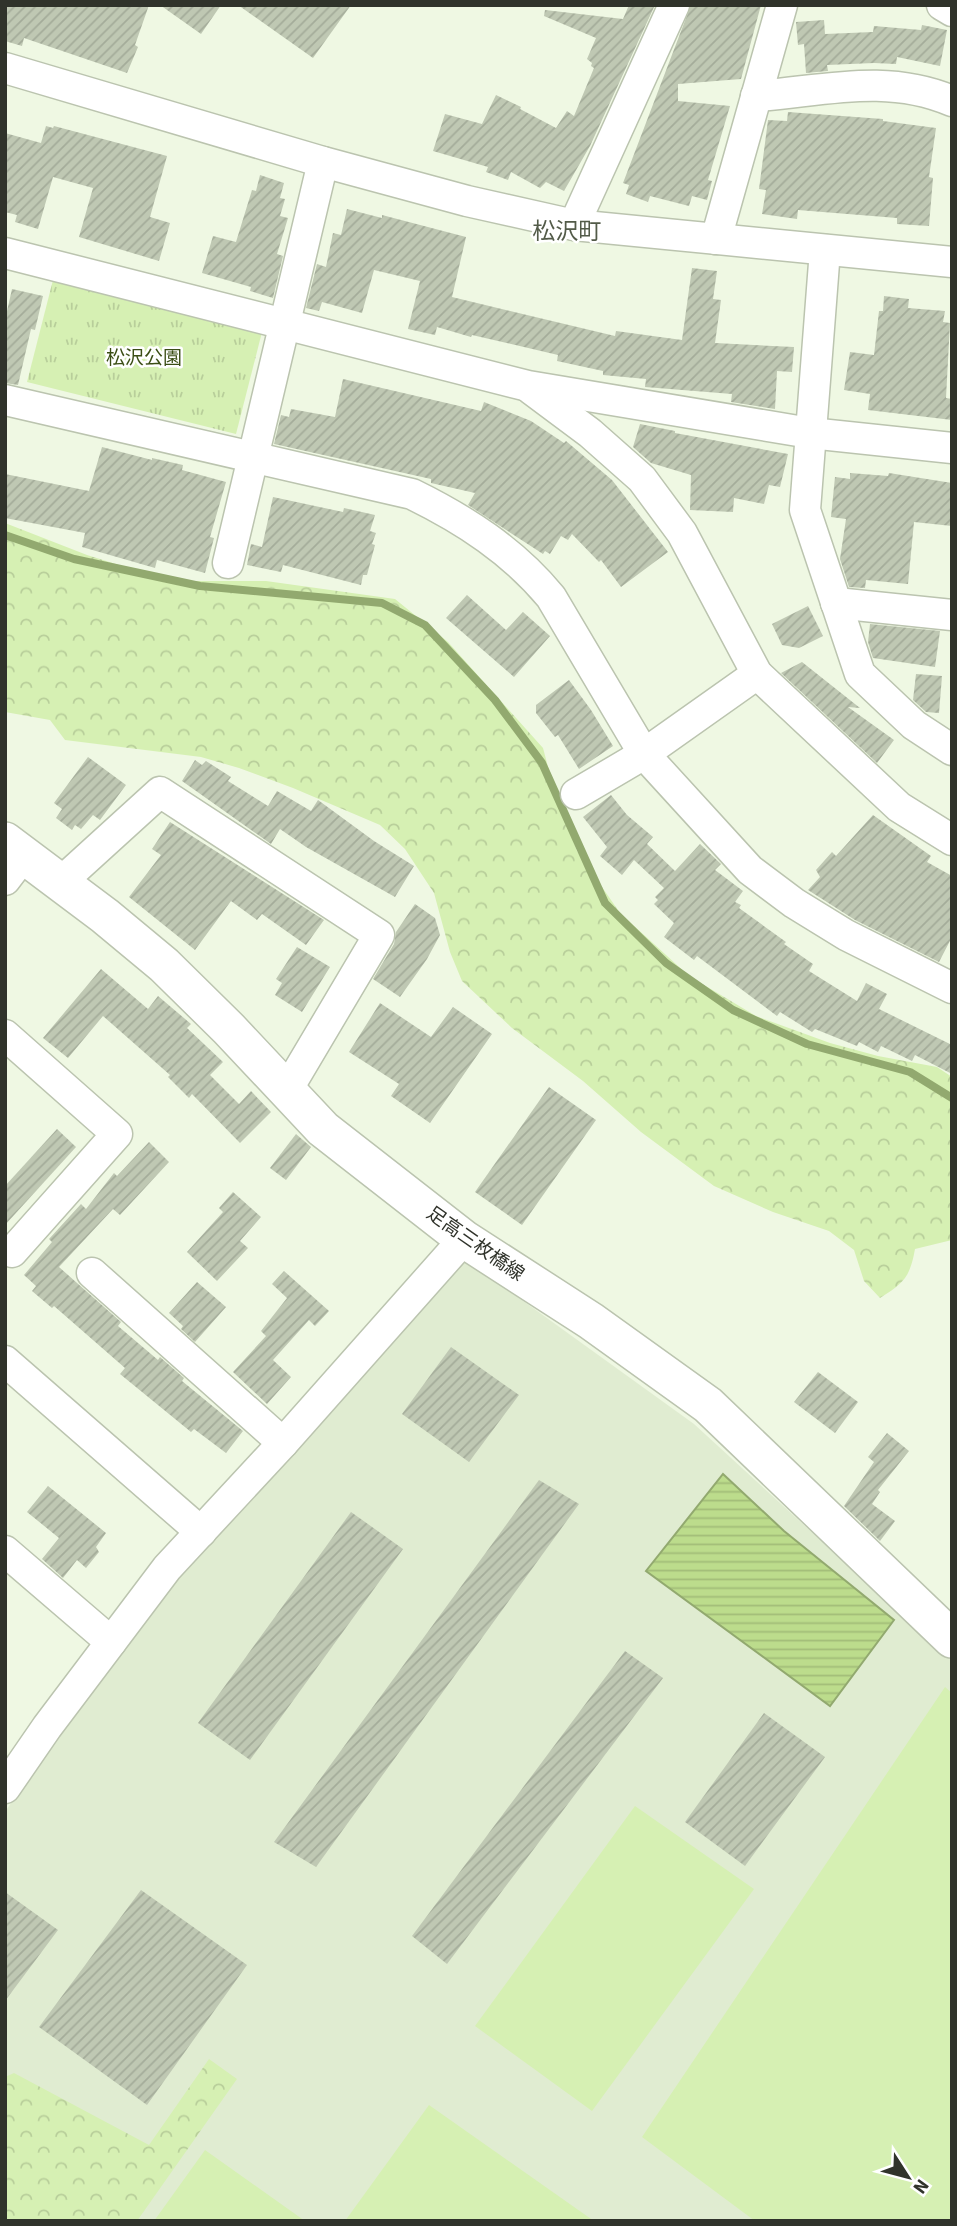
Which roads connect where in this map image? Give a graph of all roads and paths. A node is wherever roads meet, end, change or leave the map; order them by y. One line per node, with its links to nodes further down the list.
1 (674, 5): 9 (street)
2 (782, 5): 6 (street)
3 (942, 5): 4 (street)
4 (952, 11)
5 (5, 68): 8 (street)
6 (755, 96): 7 (street); 10 (street)
7 (952, 101)
8 (323, 162): 9 (street); 14 (street)
9 (574, 225): 10 (street)
10 (716, 239): 11 (street)
11 (825, 250): 13 (street); 17 (street)
12 (5, 253): 14 (street)
13 (952, 262)
14 (284, 324): 15 (street); 19 (street)
15 (528, 386): 17 (street); 23 (street)
16 (5, 400): 19 (street)
17 (810, 433): 18 (street); 21 (street)
18 (952, 448)
19 (254, 457): 20 (street); 25 (street)
20 (228, 562)
21 (836, 603): 22 (street); 24 (street)
22 (952, 615)
23 (757, 674): 25 (street); 27 (street)
24 (952, 750)
25 (644, 754): 26 (street); 30 (street)
26 (576, 794)
27 (952, 840)
28 (11, 859): 29 (main road, 足高三枚橋線)
29 (61, 883): 32 (main road, 足高三枚橋線); 32 (street)
30 (952, 988)
31 (5, 1035): 34 (street)
32 (287, 1090): 33 (main road, 足高三枚橋線)
33 (464, 1239): 37 (street); 40 (main road, 足高三枚橋線)
34 (12, 1252)
35 (92, 1273): 37 (street)
36 (5, 1361): 38 (street)
37 (283, 1443): 38 (street)
38 (201, 1531): 41 (street)
39 (5, 1551): 41 (street)
40 (952, 1639)
41 (111, 1642): 42 (street)
42 (5, 1788)

